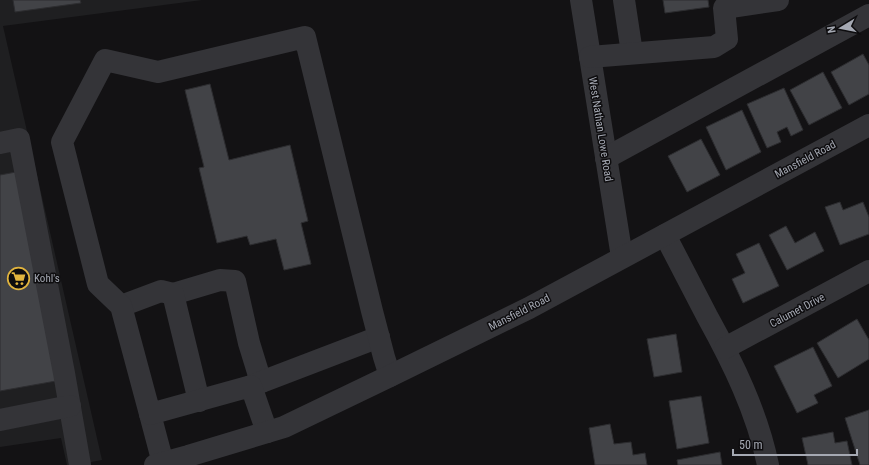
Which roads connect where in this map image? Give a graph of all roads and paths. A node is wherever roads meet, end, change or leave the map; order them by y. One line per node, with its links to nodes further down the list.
1 (581, 0): 6 (street, West Nathan Lowe Road)
2 (624, 0): 5 (street)
3 (778, 0): 5 (street)
4 (869, 15): 9 (street)
5 (632, 53): 6 (street)
6 (590, 57): 9 (street, West Nathan Lowe Road)
7 (869, 125): 10 (street, Mansfield Road)
8 (0, 143): 20 (street)
9 (606, 158): 11 (street, West Nathan Lowe Road)
10 (665, 235): 11 (street, Mansfield Road); 16 (street)
11 (622, 257): 17 (street, Mansfield Road)
12 (869, 271): 16 (street, Calumet Drive)
13 (173, 294): 14 (street); 18 (street); 19 (street)
14 (120, 306): 15 (street); 21 (street)
15 (379, 337): 17 (street); 18 (street)
16 (724, 348): 26 (street)
17 (390, 376): 23 (street, Mansfield Road)
18 (256, 384): 19 (street); 23 (street)
19 (199, 401): 21 (street)
20 (70, 406): 22 (street); 25 (street)
21 (150, 414): 24 (street)
22 (0, 420)
23 (266, 432): 24 (street, Mansfield Road)
24 (167, 463)
25 (80, 465)
26 (768, 465)

